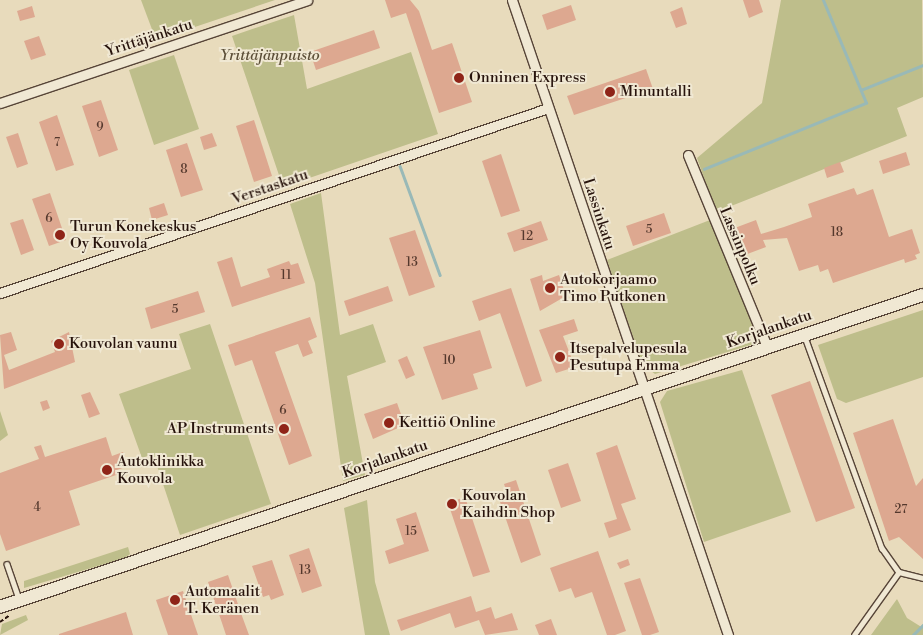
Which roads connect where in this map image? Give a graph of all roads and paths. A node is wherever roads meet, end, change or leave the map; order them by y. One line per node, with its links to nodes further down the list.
1 (307, 0): 3 (street, Yrittäjänkatu)
2 (512, 0): 4 (street, Lassinkatu)
3 (0, 103)
4 (548, 108): 6 (street, Verstaskatu); 10 (street, Lassinkatu)
5 (688, 155): 9 (street, Lassinpolku)
6 (0, 293)
7 (923, 295): 8 (street, Korjalankatu)
8 (804, 334): 9 (street, Korjalankatu); 12 (lane)
9 (768, 347): 10 (street, Korjalankatu)
10 (644, 389): 14 (street, Korjalankatu); 16 (street, Lassinkatu)
11 (7, 564): 14 (lane)
12 (899, 572): 13 (lane); 17 (lane)
13 (923, 578)
14 (19, 600): 15 (street, Korjalankatu)
15 (0, 607)
16 (728, 635)
17 (854, 635)

